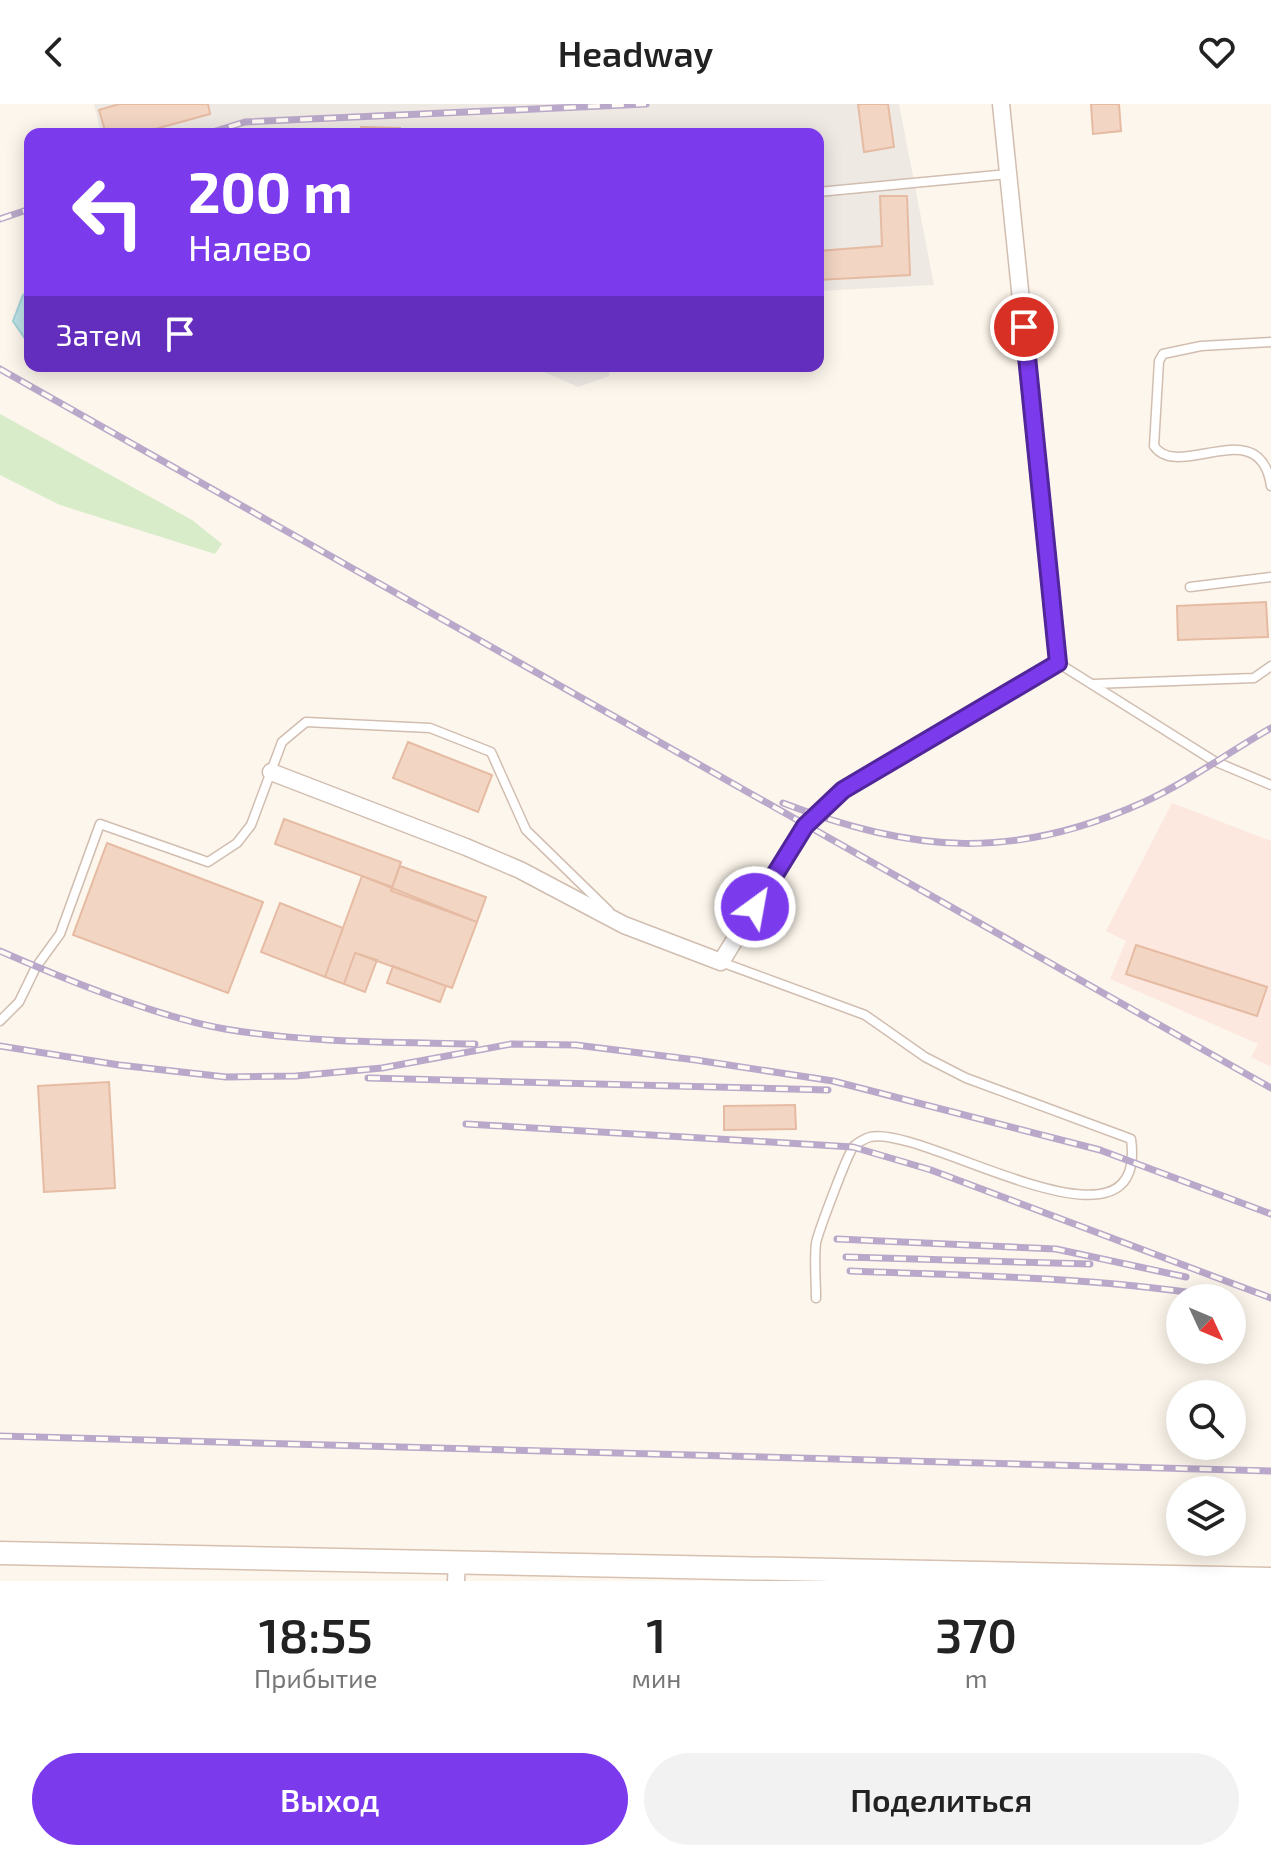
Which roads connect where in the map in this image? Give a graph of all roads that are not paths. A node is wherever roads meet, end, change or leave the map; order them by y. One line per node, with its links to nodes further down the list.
1 (1001, 104): 2 (street)
2 (1008, 174): 3 (lane); 8 (street)
3 (824, 191)
4 (1271, 342): 5 (lane)
5 (1271, 486)
6 (1271, 577): 7 (lane)
7 (1190, 587)
8 (1058, 663): 10 (lane); 14 (street)
9 (1271, 666): 10 (lane)
10 (1092, 684): 12 (lane)
11 (271, 772): 13 (street); 13 (lane); 15 (lane)
12 (1271, 785)
13 (624, 925): 14 (street)
14 (721, 962): 16 (lane)
15 (0, 1021)
16 (816, 1298)
17 (0, 1553): 18 (street)
18 (456, 1572): 19 (street)
19 (1271, 1579)

